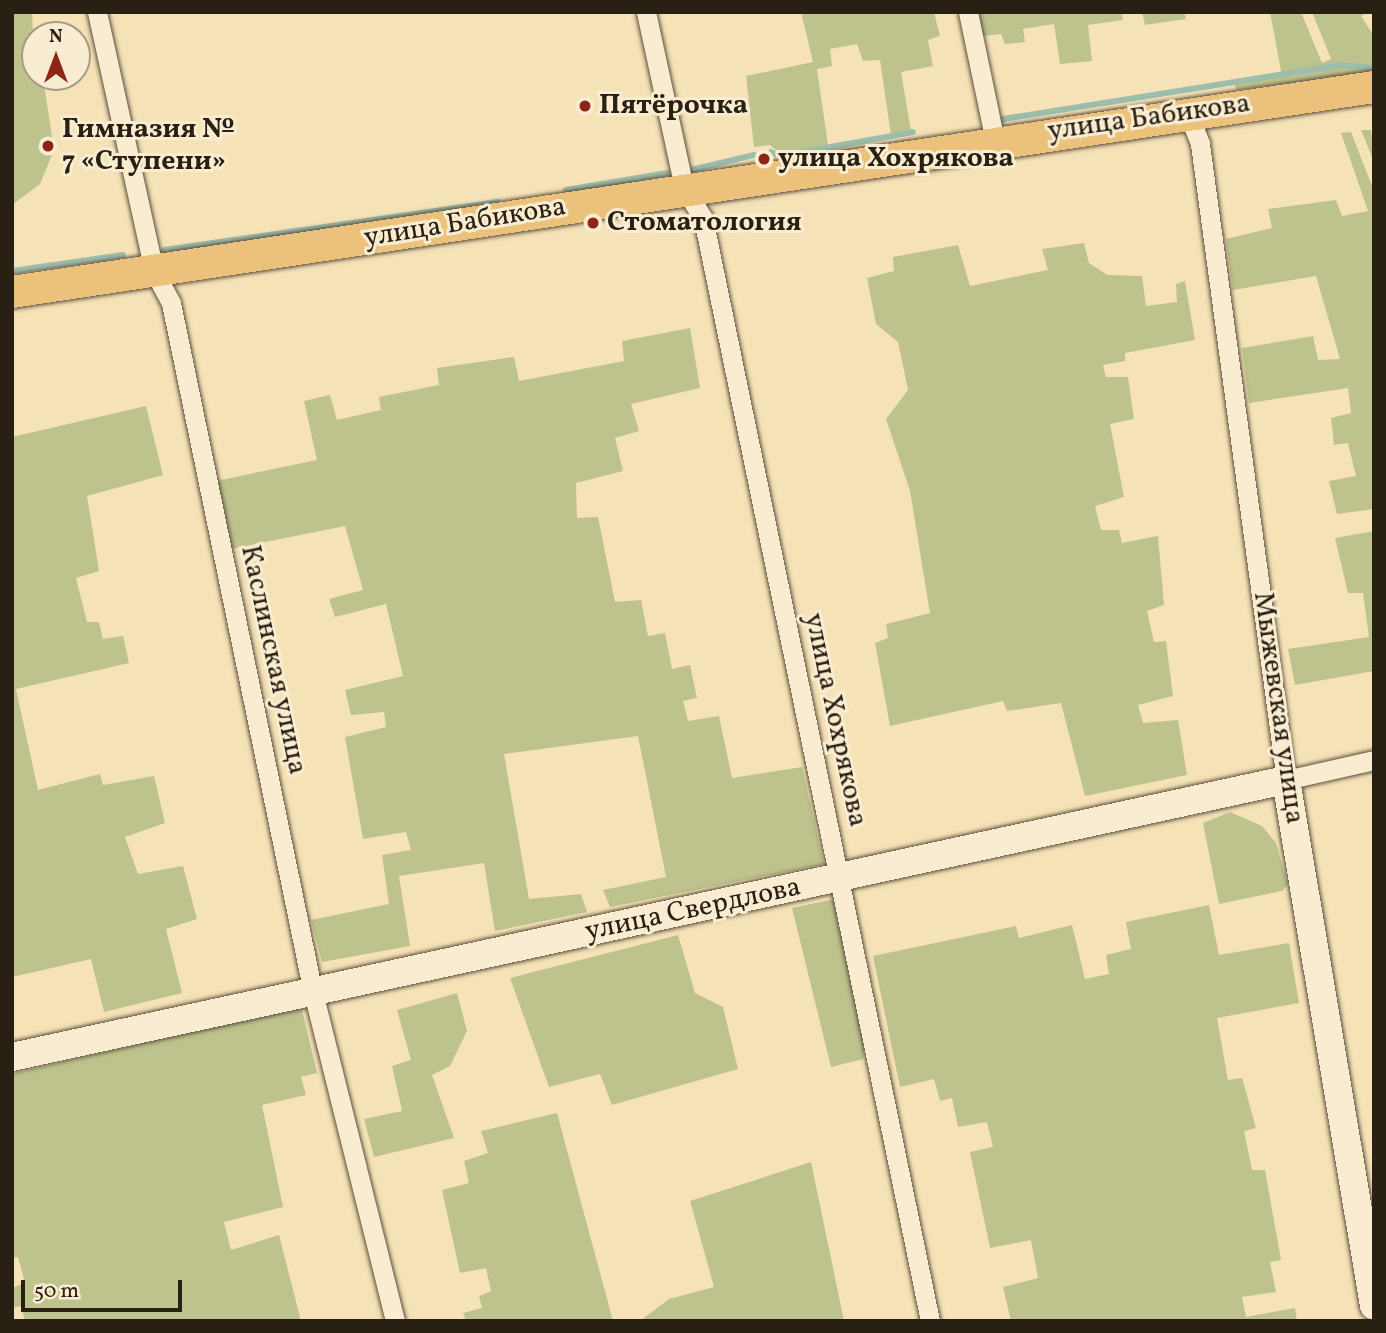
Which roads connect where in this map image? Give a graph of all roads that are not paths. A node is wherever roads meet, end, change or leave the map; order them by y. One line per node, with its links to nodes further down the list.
1 (97, 12): 8 (street, Каслинская улица)
2 (646, 12): 7 (street, улица Хохрякова)
3 (968, 12): 6 (street)
4 (1374, 87): 5 (main road, улица Бабикова)
5 (1187, 111): 6 (main road, улица Бабикова); 11 (street, Мыжевская улица)
6 (995, 141): 7 (main road, улица Бабикова)
7 (684, 188): 8 (main road, улица Бабикова); 12 (street, улица Хохрякова)
8 (154, 271): 9 (main road, улица Бабикова); 13 (street, Каслинская улица)
9 (12, 292)
10 (1374, 760): 11 (street, улица Свердлова)
11 (1286, 780): 12 (street, улица Свердлова); 15 (street, Мыжевская улица)
12 (839, 879): 13 (street, улица Свердлова); 17 (street, улица Хохрякова)
13 (312, 988): 14 (street, улица Свердлова); 16 (street, Каслинская улица)
14 (12, 1057)
15 (1374, 1306)
16 (395, 1321)
17 (930, 1321)

